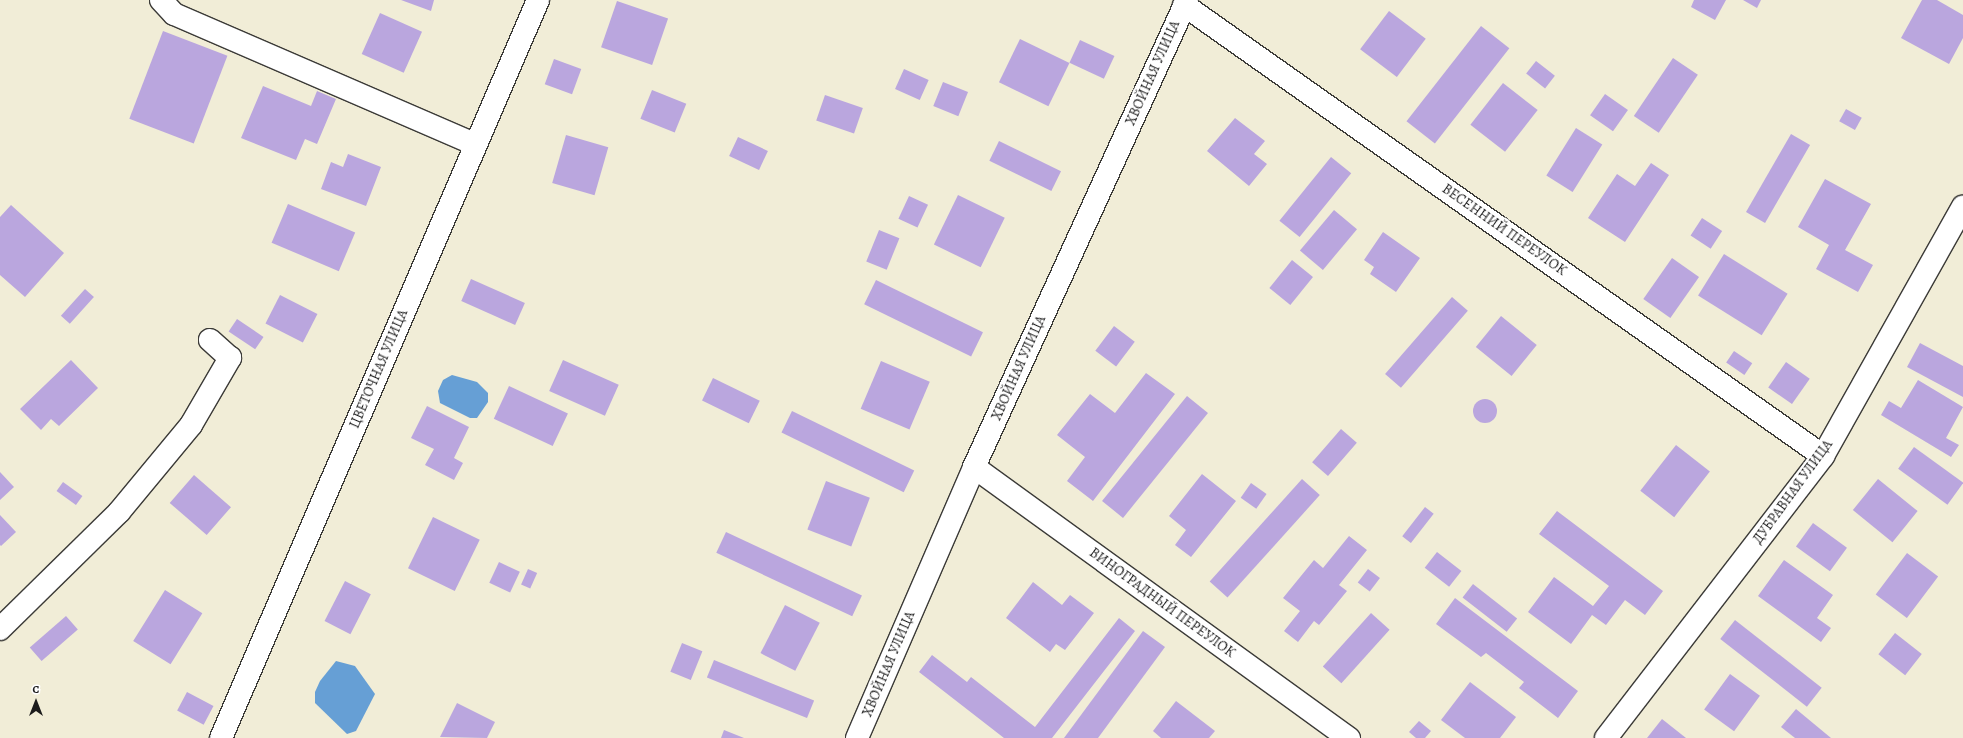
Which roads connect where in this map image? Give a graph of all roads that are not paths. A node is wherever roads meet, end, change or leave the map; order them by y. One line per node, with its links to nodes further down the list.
1 (161, 0): 4 (street)
2 (538, 0): 4 (street, ЦВЕТОЧНАЯ УЛИЦА)
3 (1185, 2): 7 (street, ВЕСЕННИЙ ПЕРЕУЛОК); 8 (street, ХВОЙНАЯ УЛИЦА)
4 (475, 144): 10 (street, ЦВЕТОЧНАЯ УЛИЦА)
5 (1963, 207): 7 (street, ДУБРАВНАЯ УЛИЦА)
6 (210, 340): 9 (street)
7 (1823, 456): 13 (street, ДУБРАВНАЯ УЛИЦА)
8 (974, 467): 11 (street, ХВОЙНАЯ УЛИЦА); 12 (street, ВИНОГРАДНЫЙ ПЕРЕУЛОК)
9 (0, 630)
10 (221, 738)
11 (857, 738)
12 (1349, 738)
13 (1606, 738)

